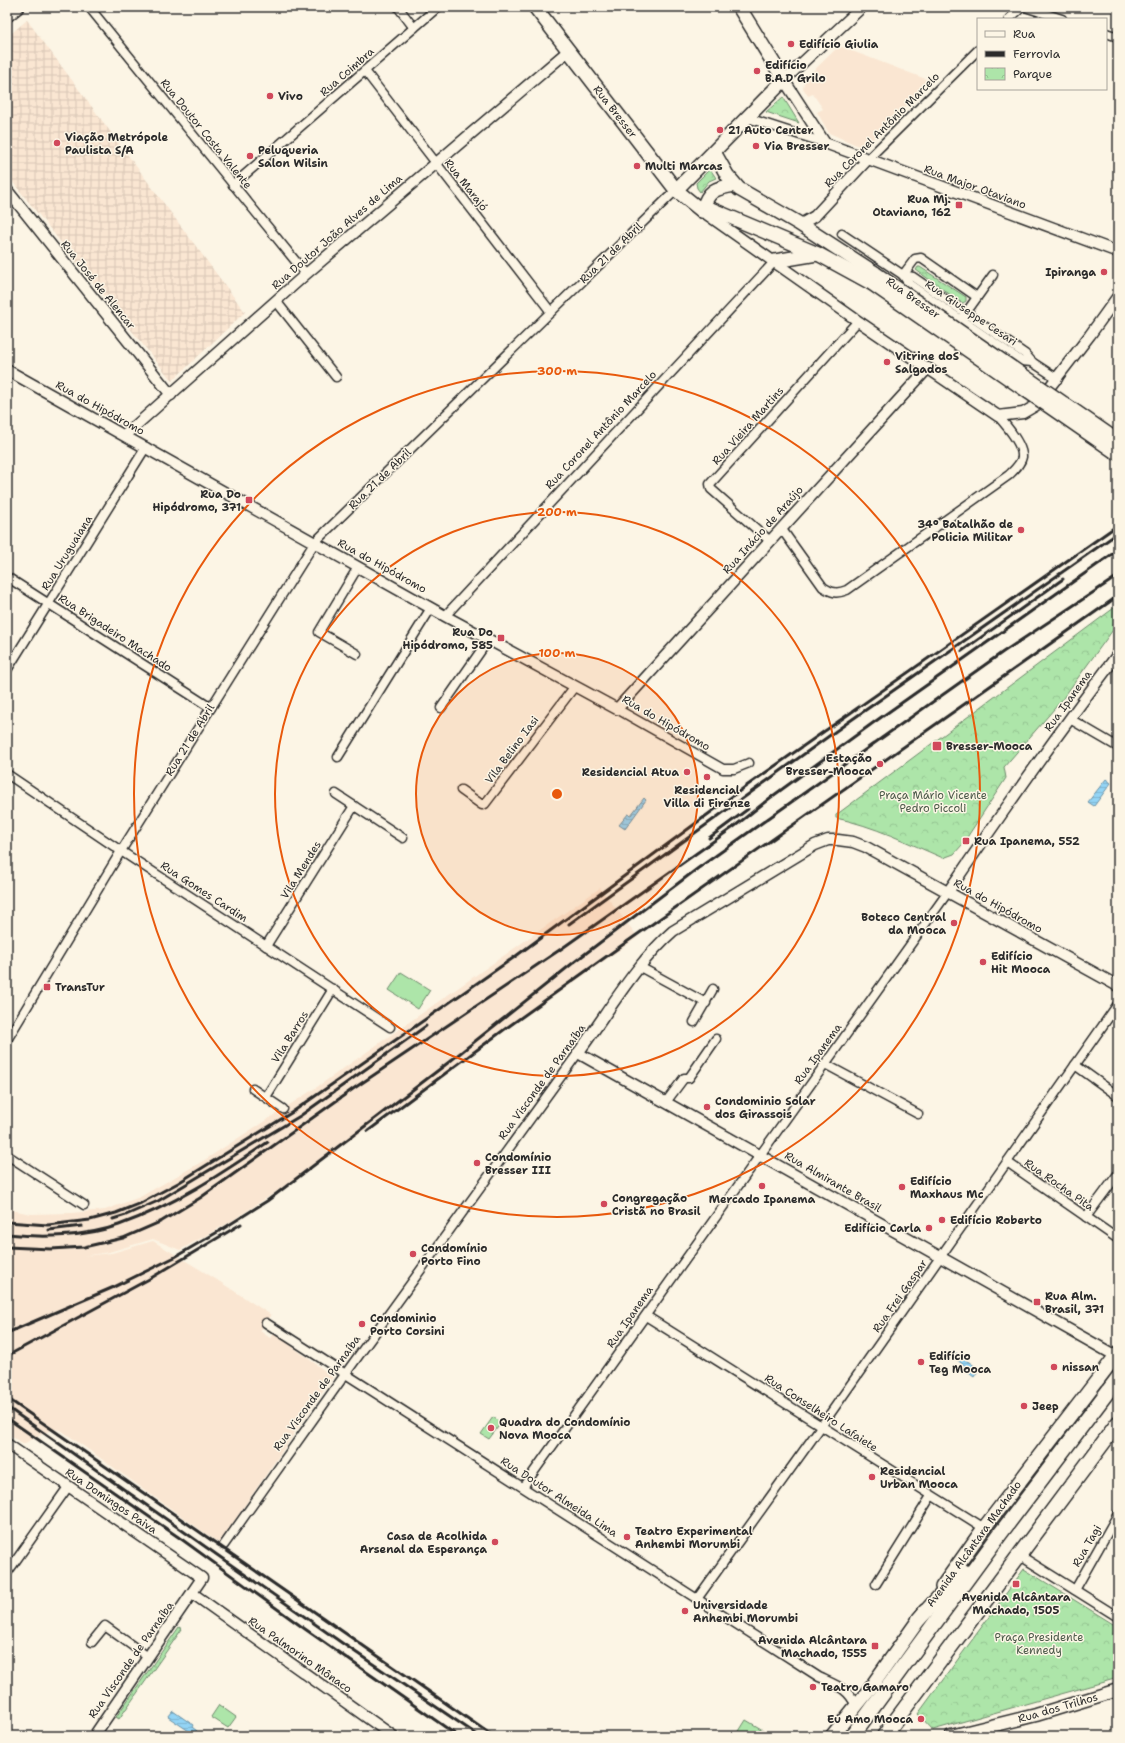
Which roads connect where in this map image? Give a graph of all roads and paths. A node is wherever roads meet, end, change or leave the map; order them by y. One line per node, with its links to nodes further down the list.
1 (17, 7): 11 (main road)
2 (89, 7): 26 (street, Rua Doutor Costa Valente)
3 (398, 7): 14 (street)
4 (438, 7): 14 (street, Rua Coimbra)
5 (535, 7): 17 (main road, Rua Bresser)
6 (739, 7): 20 (main road)
7 (862, 7): 20 (street, Rua 21 de Abril)
8 (1022, 7): 12 (street)
9 (1025, 7): 10 (street)
10 (1046, 10): 13 (street)
11 (7, 15)
12 (1010, 18)
13 (1060, 18)
14 (414, 28): 19 (street, Rua Coimbra)
15 (1107, 33): 16 (street)
16 (1118, 37)
17 (568, 51): 25 (street, Rua Doutor João Alves de Lima); 29 (main road, Rua Bresser)
18 (977, 51): 24 (street, Rua Coronel Antônio Marcelo)
19 (365, 71): 25 (street, Rua Marajó); 26 (street, Rua Coimbra)
20 (784, 80): 21 (main road, Rua 21 de Abril); 22 (street)
21 (748, 118): 22 (street, Rua Major Otaviano); 23 (main road, Rua 21 de Abril)
22 (825, 143): 24 (street, Rua Major Otaviano)
23 (714, 152): 27 (main road, Rua Bresser); 29 (main road, Rua 21 de Abril)
24 (867, 160): 31 (street, Rua Coronel Antônio Marcelo); 35 (street, Rua Major Otaviano)
25 (435, 163): 38 (street, Rua Doutor João Alves de Lima); 45 (street, Rua Marajó)
26 (233, 185): 38 (street, Rua Doutor Costa Valente)
27 (735, 185): 30 (main road); 32 (main road, Rua Bresser)
28 (7, 190): 52 (street, Rua José de Alencar)
29 (676, 190): 30 (main road, Rua Bresser); 45 (street, Rua 21 de Abril)
30 (702, 211): 36 (main road, Rua Bresser); 37 (street, Rua Bresser)
31 (815, 216): 32 (street, Rua Coronel Antônio Marcelo); 33 (street)
32 (800, 224): 33 (main road, Rua Bresser)
33 (813, 232): 41 (main road, Rua Bresser)
34 (842, 234): 39 (street, Rua Giuseppe Cesari)
35 (1118, 252)
36 (818, 254): 37 (main road); 41 (main road, Rua Bresser)
37 (775, 261): 47 (street, Rua Bresser); 65 (street, Rua Coronel Antônio Marcelo)
38 (306, 274): 44 (street, Rua Doutor João Alves de Lima)
39 (903, 275): 43 (street); 46 (street, Rua Giuseppe Cesari)
40 (993, 275): 43 (street)
41 (873, 278): 55 (main road, Rua Bresser, bridge); 57 (main road, Rua Bresser, bridge)
42 (1118, 296): 51 (street)
43 (977, 297): 46 (street)
44 (276, 301): 50 (street); 52 (street, Rua Doutor João Alves de Lima)
45 (551, 312): 60 (street, Rua 21 de Abril)
46 (963, 316): 51 (street, Rua Giuseppe Cesari)
47 (858, 321): 48 (street, Rua Bresser); 59 (street, Rua Vieira Martins)
48 (928, 368): 53 (street, Rua Bresser); 58 (street, Rua Inácio de Araújo)
49 (7, 370): 54 (street, Rua do Hipódromo)
50 (336, 377)
51 (1058, 379): 53 (street)
52 (170, 395): 54 (street, Rua Doutor João Alves de Lima)
53 (998, 416): 58 (street)
54 (125, 435): 56 (street, Rua do Hipódromo)
55 (1118, 440)
56 (146, 447): 60 (street, Rua do Hipódromo); 63 (street, Rua Uruguaiana)
57 (1118, 454)
58 (781, 528): 59 (street, Rua Inácio de Araújo)
59 (770, 541): 73 (street, Rua Inácio de Araújo)
60 (315, 542): 61 (street, Rua do Hipódromo); 71 (street, Rua 21 de Abril)
61 (358, 567): 64 (street, Rua do Hipódromo); 67 (street)
62 (7, 577): 63 (street, Rua Brigadeiro Machado)
63 (48, 603): 69 (street, Rua Uruguaiana); 71 (street, Rua Brigadeiro Machado)
64 (431, 608): 65 (street, Rua do Hipódromo); 76 (street)
65 (445, 616): 66 (street, Rua do Hipódromo)
66 (489, 639): 70 (street, Rua do Hipódromo); 72 (street)
67 (357, 654)
68 (1118, 654): 74 (street, Rua Ipanema)
69 (7, 670)
70 (575, 686): 73 (street, Rua do Hipódromo); 79 (street, Vila Belino Iasi)
71 (211, 708): 84 (street, Rua 21 de Abril)
72 (441, 708)
73 (617, 709): 77 (street, Rua do Hipódromo)
74 (1070, 719): 75 (street); 85 (street, Rua Ipanema)
75 (1118, 747)
76 (338, 757)
77 (749, 763)
78 (7, 774): 84 (street, Rua Gomes Cardim)
79 (461, 790)
80 (336, 794): 81 (street)
81 (354, 806): 82 (street); 86 (street, Vila Mendes)
82 (403, 838)
83 (866, 847): 85 (street, Rua do Hipódromo); 87 (street, Rua Visconde de Parnaíba)
84 (121, 852): 86 (street, Rua Gomes Cardim); 96 (street, Rua 21 de Abril)
85 (948, 892): 88 (street, Rua do Hipódromo); 98 (street, Rua Ipanema)
86 (266, 946): 89 (street, Rua Gomes Cardim)
87 (640, 967): 91 (street); 97 (street, Rua Visconde de Parnaíba)
88 (1118, 986)
89 (333, 989): 94 (street, Rua Gomes Cardim); 102 (street, Vila Barros)
90 (713, 989): 91 (street)
91 (706, 1003): 93 (street)
92 (1118, 1004): 99 (street, Rua Frei Gaspar)
93 (694, 1022)
94 (390, 1027)
95 (716, 1039): 103 (street)
96 (7, 1040)
97 (578, 1053): 103 (street, Rua Almirante Brasil); 117 (street, Rua Visconde de Parnaíba)
98 (825, 1064): 105 (street); 107 (street, Rua Ipanema)
99 (1075, 1065): 101 (street); 108 (street, Rua Frei Gaspar)
100 (253, 1089): 102 (street)
101 (1118, 1096)
102 (266, 1097): 104 (street)
103 (666, 1102): 107 (street, Rua Almirante Brasil)
104 (283, 1109)
105 (918, 1114)
106 (7, 1155): 110 (street)
107 (760, 1155): 113 (street, Rua Almirante Brasil); 114 (street, Rua Ipanema)
108 (1007, 1162): 111 (street, Rua Rocha Pita); 113 (street, Rua Frei Gaspar)
109 (1118, 1174): 111 (street)
110 (84, 1205)
111 (1086, 1217): 112 (street, Rua Rocha Pita)
112 (1118, 1239)
113 (940, 1257): 116 (street, Rua Almirante Brasil); 120 (street, Rua Frei Gaspar)
114 (646, 1316): 120 (street, Rua Conselheiro Lafaiete); 123 (street, Rua Ipanema)
115 (266, 1323): 117 (street, Rua Doutor Almeida Lima)
116 (1117, 1355): 126 (main road, Avenida Alcântara Machado)
117 (346, 1373): 123 (street, Rua Doutor Almeida Lima); 128 (street, Rua Visconde de Parnaíba)
118 (1118, 1378): 127 (highway, Avenida Alcântara Machado)
119 (1118, 1423): 129 (highway)
120 (822, 1425): 124 (street, Rua Conselheiro Lafaiete); 135 (street, Rua Frei Gaspar)
121 (7, 1444): 122 (street, Rua Domingos Paiva)
122 (68, 1487): 130 (street); 131 (street, Rua Domingos Paiva)
123 (523, 1487): 135 (street, Rua Doutor Almeida Lima)
124 (931, 1496): 126 (street, Rua Conselheiro Lafaiete); 132 (street)
125 (1118, 1514): 133 (street, Rua Tagi)
126 (984, 1528): 137 (main road, Avenida Alcântara Machado)
127 (1000, 1534): 137 (highway); 145 (highway, Avenida Alcântara Machado)
128 (224, 1545)
129 (1019, 1555): 133 (street); 146 (highway)
130 (7, 1573)
131 (202, 1578): 134 (street, Rua Visconde de Parnaíba)
132 (876, 1584)
133 (1075, 1590): 136 (street)
134 (192, 1593): 139 (street, Rua Visconde de Parnaíba); 143 (street, Rua Palmorino Mônaco)
135 (698, 1599): 141 (street, Rua Doutor Almeida Lima)
136 (1118, 1617)
137 (919, 1619): 141 (main road, Avenida Alcântara Machado)
138 (92, 1642): 139 (street)
139 (148, 1657): 142 (street, Rua Visconde de Parnaíba)
140 (1118, 1690): 147 (main road, Rua dos Trilhos)
141 (856, 1706): 144 (main road, Avenida Alcântara Machado)
142 (94, 1736)
143 (393, 1736)
144 (832, 1736)
145 (852, 1736)
146 (884, 1736)
147 (951, 1736)

